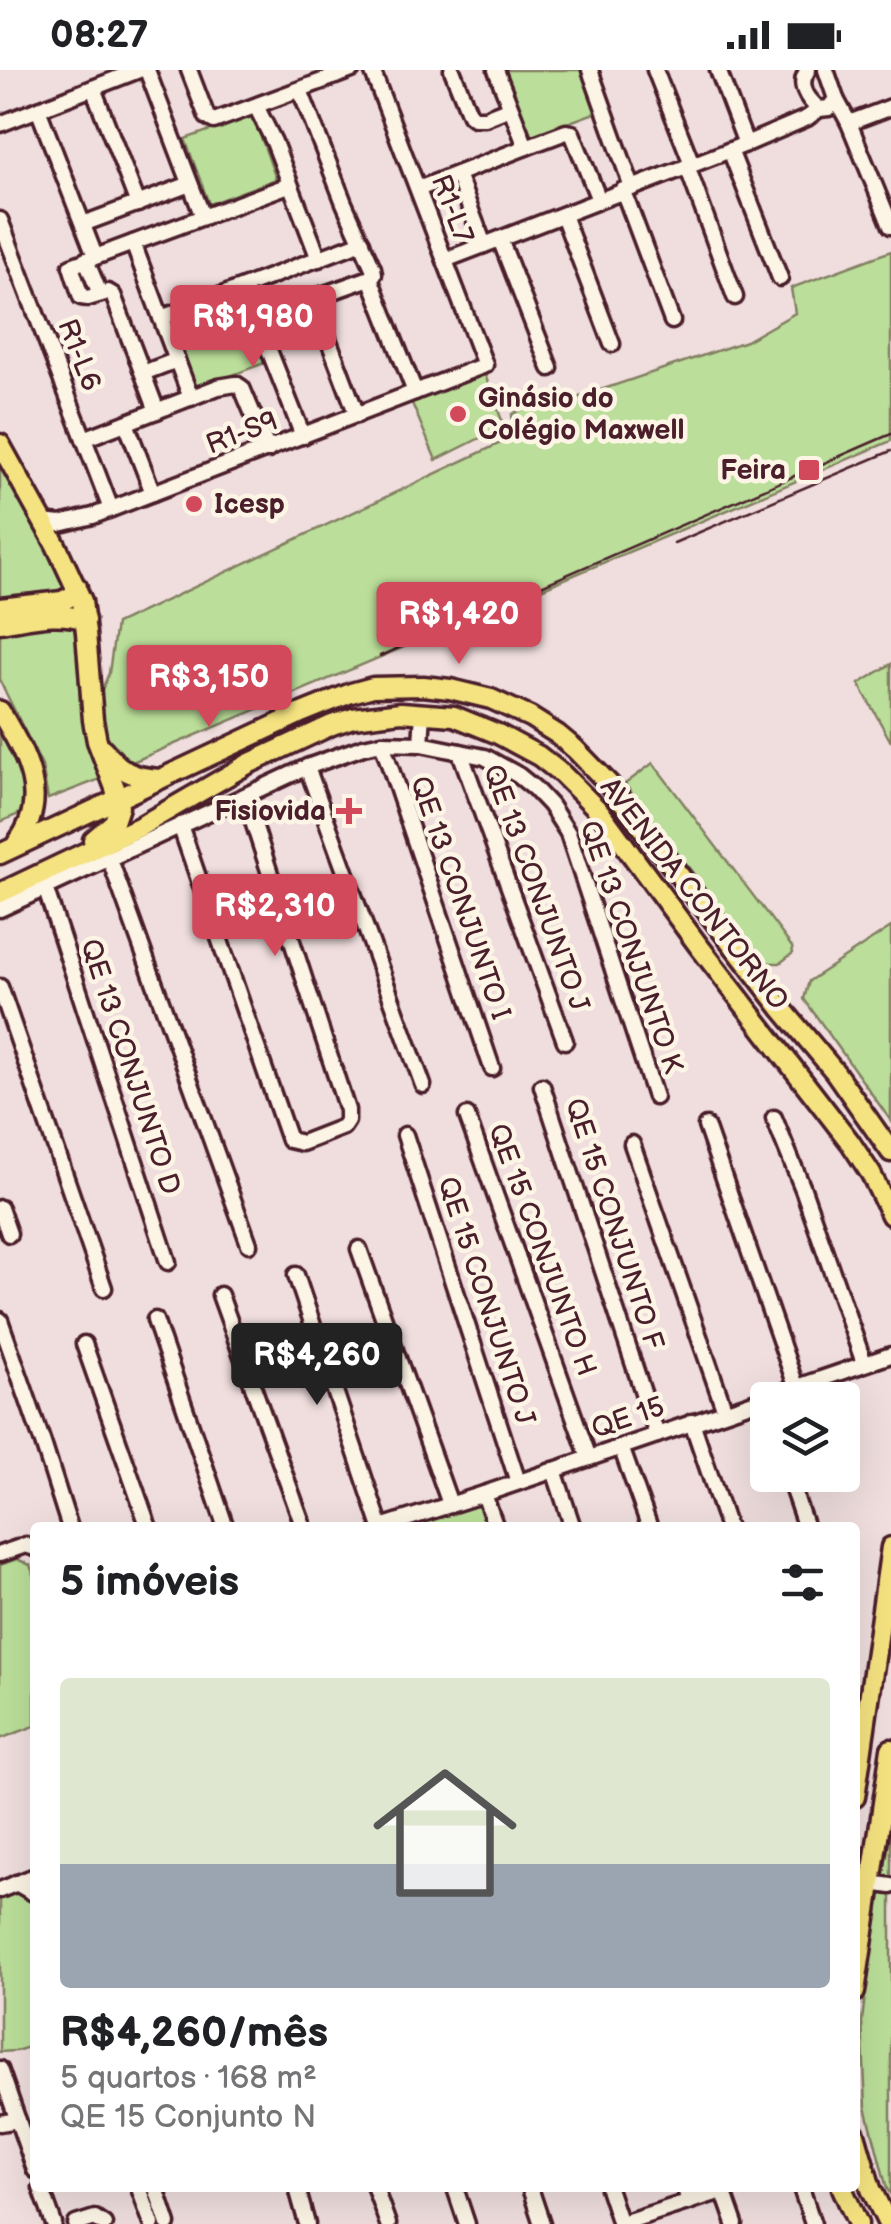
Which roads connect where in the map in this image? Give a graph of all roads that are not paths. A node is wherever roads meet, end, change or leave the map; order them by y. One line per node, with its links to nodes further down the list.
1 (139, 70): 14 (street)
2 (147, 70): 30 (street)
3 (189, 70): 17 (street)
4 (352, 70): 13 (street)
5 (372, 70): 34 (street, R1-L7)
6 (452, 70): 20 (street)
7 (496, 70): 20 (street)
8 (590, 70): 33 (street)
9 (654, 70): 27 (street)
10 (718, 70): 24 (street)
11 (826, 70): 16 (street)
12 (802, 73): 21 (street)
13 (322, 75): 15 (street)
14 (93, 88): 19 (street); 36 (street)
15 (300, 90): 17 (street); 43 (street)
16 (836, 99): 21 (street); 22 (street)
17 (256, 106): 31 (street)
18 (891, 106): 22 (street)
19 (38, 108): 23 (street); 39 (street)
20 (510, 108): 25 (street)
21 (820, 110): 24 (street)
22 (849, 123): 32 (street)
23 (0, 124)
24 (746, 144): 26 (street)
25 (526, 147): 28 (street); 35 (street)
26 (730, 150): 27 (street); 50 (street)
27 (689, 165): 33 (street); 52 (street)
28 (457, 174): 34 (street); 45 (street)
29 (891, 178): 32 (street)
30 (190, 184): 36 (street); 38 (street)
31 (289, 184): 38 (street); 47 (street)
32 (874, 185): 41 (street)
33 (628, 188): 35 (street); 56 (street)
34 (418, 189): 48 (street, R1-L7)
35 (599, 200): 37 (street)
36 (138, 204): 39 (street)
37 (563, 215): 42 (street); 57 (street)
38 (203, 217): 44 (street)
39 (82, 224): 46 (street)
40 (1, 226): 68 (street, R1-L6)
41 (891, 226)
42 (500, 239): 45 (street); 60 (street)
43 (362, 242): 47 (street); 49 (street)
44 (133, 243): 46 (street); 54 (street)
45 (484, 245): 48 (street)
46 (90, 258): 61 (street)
47 (320, 259): 51 (street)
48 (445, 260): 59 (street, R1-L7)
49 (370, 278): 53 (street); 62 (street)
50 (780, 278)
51 (244, 287): 54 (street); 55 (street)
52 (735, 296)
53 (312, 299): 55 (street); 65 (street)
54 (161, 318): 58 (street)
55 (256, 318): 67 (street)
56 (672, 320)
57 (612, 344)
58 (177, 360): 61 (street); 63 (street)
59 (484, 365): 62 (street, R1-S9)
60 (550, 368)
61 (143, 373): 64 (street)
62 (415, 392): 65 (street, R1-S9)
63 (191, 398): 64 (street); 70 (street)
64 (158, 411): 66 (street)
65 (357, 415): 67 (street, R1-S9)
66 (126, 423): 68 (street); 71 (street)
67 (303, 436): 70 (street, R1-S9)
68 (84, 438): 72 (street, R1-L6)
69 (0, 444): 73 (main road)
70 (268, 450): 71 (street, R1-S9)
71 (153, 493): 72 (street, R1-S9)
72 (111, 509): 74 (street, R1-S9)
73 (42, 522): 74 (street, R1-S9); 75 (main road)
74 (72, 522): 75 (street)
75 (56, 543): 76 (main road)
76 (77, 587): 77 (main road); 78 (main road)
77 (0, 608)
78 (85, 620): 79 (main road); 86 (main road)
79 (0, 622)
80 (373, 687): 81 (main road, AVENIDA CONTORNO); 84 (main road); 91 (main road, AVENIDA CONTORNO)
81 (485, 698): 85 (main road); 94 (main road, AVENIDA CONTORNO)
82 (0, 711): 97 (main road)
83 (424, 714): 84 (main road, AVENIDA CONTORNO); 85 (main road, AVENIDA CONTORNO); 88 (street)
84 (373, 715): 99 (main road, AVENIDA CONTORNO)
85 (468, 721): 95 (main road, AVENIDA CONTORNO)
86 (97, 741): 91 (main road); 93 (main road)
87 (382, 743): 88 (street, QE 13 CONJUNTO K); 90 (street, QE 13 CONJUNTO K); 104 (street, QE 13 CONJUNTO I)
88 (421, 744): 89 (street, QE 13 CONJUNTO K)
89 (460, 752): 103 (street, QE 13 CONJUNTO J); 107 (street, QE 13 CONJUNTO K)
90 (307, 768): 92 (street, QE 13 CONJUNTO K); 105 (street)
91 (160, 780): 93 (main road, AVENIDA CONTORNO)
92 (245, 797): 96 (street, QE 13 CONJUNTO K); 96 (street)
93 (118, 799): 97 (main road, AVENIDA CONTORNO); 99 (main road)
94 (621, 800): 95 (main road); 113 (main road, AVENIDA CONTORNO)
95 (600, 812): 114 (main road, AVENIDA CONTORNO)
96 (180, 825): 98 (street, QE 13 CONJUNTO K)
97 (7, 851)
98 (109, 858): 99 (street, QE 13 CONJUNTO K); 117 (street)
99 (39, 882): 100 (main road, AVENIDA CONTORNO); 101 (street, QE 13 CONJUNTO K); 119 (street, QE 13 CONJUNTO D)
100 (0, 894)
101 (0, 908)
102 (0, 986): 121 (street)
103 (565, 1041)
104 (492, 1068)
105 (424, 1085)
106 (542, 1086): 133 (street, QE 15 CONJUNTO F)
107 (656, 1096)
108 (467, 1116): 135 (street, QE 15 CONJUNTO H)
109 (774, 1118): 127 (street)
110 (706, 1126): 128 (street)
111 (405, 1135): 137 (street, QE 15 CONJUNTO J)
112 (632, 1144): 131 (street)
113 (891, 1152)
114 (889, 1205)
115 (0, 1208): 116 (street)
116 (9, 1234)
117 (249, 1244)
118 (359, 1249): 140 (street)
119 (168, 1262)
120 (296, 1275): 145 (street)
121 (104, 1288)
122 (220, 1294): 144 (street)
123 (0, 1320): 141 (street)
124 (156, 1320): 143 (street)
125 (84, 1344): 142 (street)
126 (891, 1355): 127 (street, QE 15)
127 (864, 1363): 129 (street, QE 15)
128 (795, 1382)
129 (808, 1382)
130 (750, 1407): 131 (street, QE 15)
131 (725, 1411): 132 (street, QE 15)
132 (692, 1422): 133 (street, QE 15); 150 (street)
133 (657, 1435): 134 (street, QE 15)
134 (621, 1448): 135 (street, QE 15); 149 (street)
135 (589, 1458): 136 (street, QE 15)
136 (554, 1470): 137 (street, QE 15); 148 (street)
137 (518, 1482): 139 (street, QE 15)
138 (794, 1492): 151 (street)
139 (484, 1494): 140 (street, QE 15); 147 (street)
140 (450, 1504): 146 (street, QE 15)
141 (67, 1522)
142 (146, 1522)
143 (224, 1522)
144 (302, 1522)
145 (379, 1522)
146 (396, 1522)
147 (494, 1522)
148 (572, 1522)
149 (648, 1522)
150 (726, 1522)
151 (804, 1522)
152 (30, 1546): 154 (street)
153 (891, 1547): 156 (main road)
154 (0, 1554)
155 (890, 1755): 156 (main road); 158 (main road)
156 (861, 1756): 157 (main road)
157 (860, 1763)
158 (878, 1875): 161 (street); 164 (main road)
159 (30, 1878): 160 (street)
160 (16, 1883): 162 (street); 163 (street)
161 (891, 1886)
162 (0, 1890)
163 (30, 1891)
164 (860, 1937)
165 (0, 2070): 166 (street)
166 (18, 2120): 167 (street); 169 (street)
167 (0, 2123)
168 (860, 2150): 170 (main road)
169 (30, 2155)
170 (872, 2189): 181 (main road); 197 (main road)
171 (42, 2192): 184 (street)
172 (140, 2192): 187 (street)
173 (157, 2192): 188 (street)
174 (298, 2192): 189 (street)
175 (376, 2192): 190 (street)
176 (456, 2192): 191 (street)
177 (531, 2192): 192 (street)
178 (609, 2192): 193 (street)
179 (728, 2192): 194 (street)
180 (802, 2192): 195 (street)
181 (844, 2192): 196 (main road)
182 (687, 2195): 183 (street)
183 (659, 2218): 193 (street)
184 (54, 2224)
185 (76, 2224): 186 (street)
186 (104, 2224)
187 (152, 2224)
188 (168, 2224)
189 (308, 2224)
190 (388, 2224)
191 (467, 2224)
192 (542, 2224)
193 (620, 2224)
194 (735, 2224)
195 (813, 2224)
196 (858, 2224)
197 (888, 2224)

